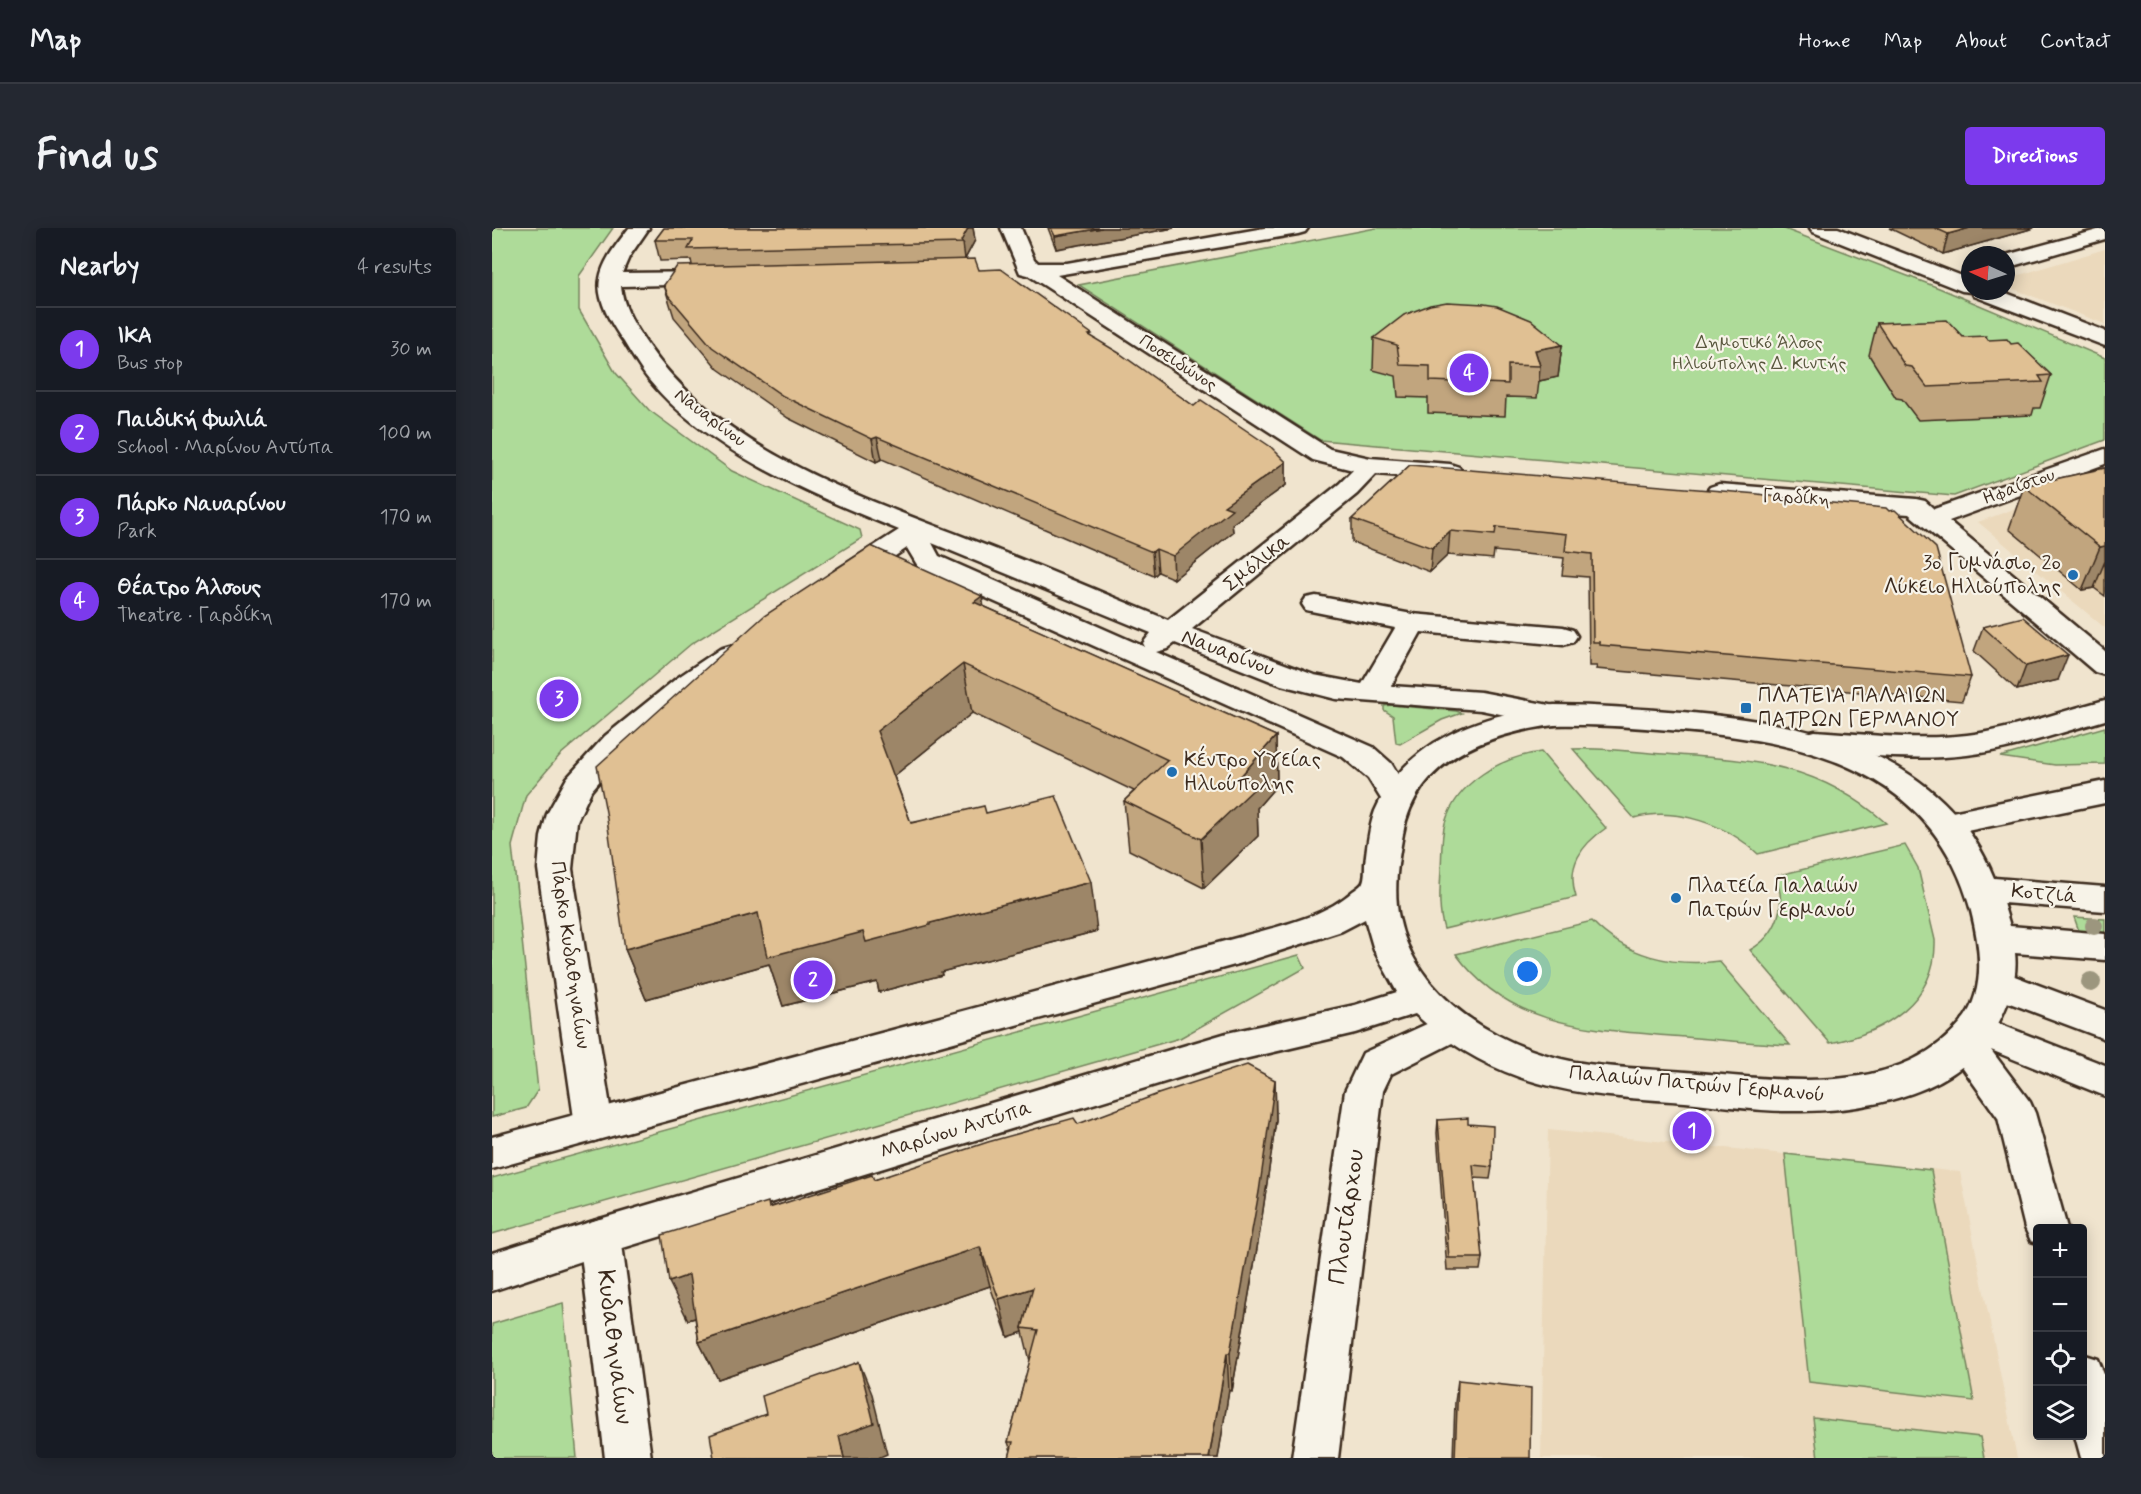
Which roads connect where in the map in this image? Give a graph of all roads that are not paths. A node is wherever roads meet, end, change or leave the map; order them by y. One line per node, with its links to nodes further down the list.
1 (639, 228): 12 (street)
2 (1011, 228): 7 (street, Ποσειδώνος)
3 (1298, 228): 7 (street)
4 (1820, 228): 11 (street)
5 (2105, 233): 6 (street)
6 (2015, 259)
7 (1034, 269): 8 (street); 17 (street, Ποσειδώνος)
8 (1001, 270)
9 (1961, 275): 11 (street)
10 (729, 277): 12 (street)
11 (1949, 278): 13 (street)
12 (610, 280): 21 (street, Ναυαρίνου)
13 (1961, 283)
14 (2005, 300): 15 (street)
15 (2105, 339)
16 (2105, 456): 20 (street, Ηφαίστου)
17 (1370, 466): 18 (street); 25 (street, Σμόλικα)
18 (1477, 474)
19 (1691, 490): 20 (street, Γαρδίκη)
20 (1932, 518): 29 (street, Γαρδίκη)
21 (919, 528): 22 (street); 25 (street, Ναυαρίνου); 28 (street, Ναυαρίνου)
22 (820, 594)
23 (1316, 604): 24 (street)
24 (1412, 623): 26 (street); 30 (street)
25 (1171, 632): 28 (street, Σμόλικα); 30 (street, Ναυαρίνου)
26 (1563, 636)
27 (755, 638): 48 (street, Πάρκο Κυδαθηναίων)
28 (1140, 656): 35 (street, Ναυαρίνου)
29 (2105, 666)
30 (1371, 694): 32 (street, Ναυαρίνου)
31 (2105, 710): 33 (street)
32 (1554, 715): 33 (street, Παλαιών Πατρών Γερμανού); 35 (street, Παλαιών Πατρών Γερμανού)
33 (1815, 741): 36 (street, Παλαιών Πατρών Γερμανού)
34 (2105, 792): 36 (street)
35 (1397, 799): 37 (street, Παλαιών Πατρών Γερμανού)
36 (1947, 824): 38 (street, Παλαιών Πατρών Γερμανού)
37 (1382, 885): 43 (street, Παλαιών Πατρών Γερμανού); 48 (street)
38 (1983, 889): 39 (street, Κοτζιά); 40 (street, Παλαιών Πατρών Γερμανού)
39 (2105, 899)
40 (1994, 938): 41 (street); 42 (street, Παλαιών Πατρών Γερμανού)
41 (2105, 947)
42 (1996, 983): 44 (street); 46 (street, Παλαιών Πατρών Γερμανού)
43 (1422, 998): 45 (street, Παλαιών Πατρών Γερμανού); 51 (street, Μαρίνου Αντύπα)
44 (2105, 1025)
45 (1453, 1026): 46 (street, Παλαιών Πατρών Γερμανού); 55 (street, Πλουτάρχου)
46 (1970, 1036): 47 (street); 50 (street)
47 (2105, 1081)
48 (594, 1125): 49 (street)
49 (492, 1153)
50 (2045, 1224)
51 (600, 1237): 52 (street, Μαρίνου Αντύπα); 54 (street, Κυδαθηναίων)
52 (492, 1272)
53 (2085, 1386): 56 (street)
54 (628, 1458)
55 (1315, 1458)
56 (2104, 1458)

